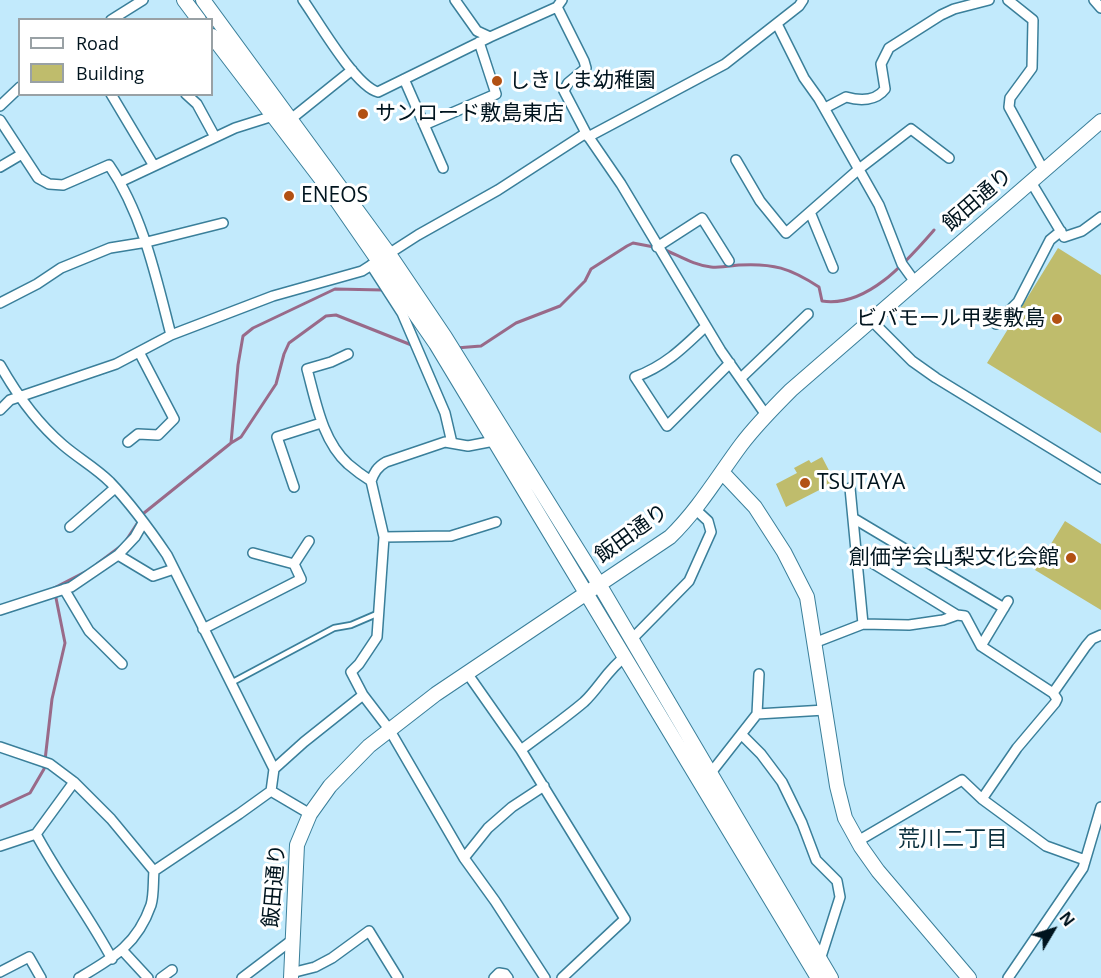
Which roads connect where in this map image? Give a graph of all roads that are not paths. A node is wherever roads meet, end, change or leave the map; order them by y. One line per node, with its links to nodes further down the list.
1 (143, 0): 12 (street)
2 (184, 0): 15 (street)
3 (203, 0): 28 (street)
4 (303, 0): 20 (street)
5 (455, 0): 18 (street)
6 (803, 0): 16 (street)
7 (989, 0): 26 (street)
8 (1008, 0): 41 (street)
9 (1094, 0): 11 (street)
10 (559, 3): 18 (street); 32 (street)
11 (1101, 8)
12 (127, 9): 13 (street); 14 (street)
13 (114, 18)
14 (132, 18)
15 (198, 18)
16 (777, 24): 26 (street); 32 (street)
17 (213, 37): 27 (street)
18 (490, 37): 19 (street)
19 (479, 42): 21 (street); 31 (street)
20 (352, 70): 21 (street); 28 (street)
21 (405, 79): 31 (street)
22 (18, 89): 25 (street)
23 (112, 96): 37 (street)
24 (188, 96): 33 (street)
25 (0, 105)
26 (825, 108): 40 (street)
27 (273, 116): 33 (street); 50 (street)
28 (291, 119): 50 (street)
29 (0, 120): 34 (street)
30 (1101, 121): 41 (street, 飯田通り)
31 (424, 125): 39 (street)
32 (587, 135): 49 (street); 50 (street)
33 (215, 137): 37 (street)
34 (22, 154): 38 (street); 42 (street)
35 (949, 158): 40 (street)
36 (736, 160): 44 (street)
37 (153, 166): 42 (street)
38 (0, 167)
39 (443, 168)
40 (859, 169): 44 (street); 53 (street)
41 (1044, 171): 43 (street, 飯田通り)
42 (120, 182): 48 (street)
43 (1031, 182): 47 (street); 53 (street, 飯田通り)
44 (810, 212): 52 (street)
45 (1101, 217): 47 (street)
46 (223, 223): 48 (street)
47 (1061, 231): 57 (street)
48 (147, 242): 54 (street); 59 (street)
49 (657, 247): 51 (street); 58 (street)
50 (380, 260): 59 (street); 69 (street); 71 (street); 90 (street)
51 (729, 261)
52 (833, 268)
53 (915, 282): 56 (street, 飯田通り)
54 (0, 303)
55 (808, 314): 64 (street)
56 (872, 320): 67 (street, 飯田通り); 73 (street)
57 (996, 324)
58 (706, 326): 62 (street); 62 (street)
59 (171, 335): 60 (street)
60 (139, 352): 65 (street); 70 (street)
61 (348, 354): 68 (street)
62 (730, 363): 64 (street)
63 (0, 365): 65 (street)
64 (741, 378): 67 (street)
65 (19, 397): 66 (street); 76 (street)
66 (0, 410)
67 (766, 415): 72 (street, 飯田通り)
68 (321, 423): 74 (street); 75 (street)
69 (494, 441): 71 (street); 92 (street)
70 (128, 442)
71 (453, 443): 74 (street)
72 (722, 472): 78 (street, 飯田通り); 100 (street)
73 (1101, 479)
74 (371, 482): 83 (street)
75 (294, 487)
76 (115, 488): 81 (street); 82 (street)
77 (850, 488): 79 (street)
78 (695, 509): 90 (street, 飯田通り); 99 (street)
79 (853, 518): 86 (street); 101 (street)
80 (496, 522): 83 (street)
81 (144, 523): 87 (street); 89 (street)
82 (70, 527)
83 (384, 537): 94 (street)
84 (309, 541): 88 (street)
85 (253, 553): 88 (street)
86 (856, 554): 95 (street); 96 (street)
87 (118, 555): 89 (street); 91 (street)
88 (294, 564): 97 (street)
89 (174, 569): 97 (street)
90 (599, 584): 92 (street, 飯田通り); 99 (street)
91 (64, 589): 93 (street); 103 (street)
92 (586, 593): 102 (street); 104 (street, 飯田通り)
93 (0, 610)
94 (379, 613): 106 (lane); 108 (street)
95 (957, 615): 96 (street); 101 (street)
96 (863, 624): 100 (street)
97 (203, 629): 106 (street)
98 (1101, 635): 107 (street)
99 (631, 640): 116 (street)
100 (814, 643): 109 (street)
101 (981, 646): 107 (street)
102 (625, 657): 114 (street); 146 (street)
103 (122, 664)
104 (467, 674): 111 (street, 飯田通り); 114 (street)
105 (759, 674): 110 (street)
106 (231, 683): 115 (street)
107 (1053, 693): 120 (street)
108 (363, 694): 111 (street); 115 (street)
109 (825, 710): 110 (street); 124 (street)
110 (757, 714): 112 (street)
111 (389, 729): 122 (street, 飯田通り); 126 (street)
112 (742, 735): 116 (street); 132 (street)
113 (0, 747): 117 (street)
114 (521, 750): 118 (street)
115 (274, 769): 119 (street)
116 (710, 774): 132 (street)
117 (74, 783): 123 (street); 128 (street)
118 (544, 786): 126 (street); 145 (street)
119 (270, 790): 122 (street); 128 (street)
120 (982, 799): 124 (street); 127 (street)
121 (1101, 807): 127 (street)
122 (310, 814): 129 (street, 飯田通り)
123 (36, 834): 125 (street); 131 (street)
124 (858, 841): 148 (street)
125 (0, 846)
126 (464, 858): 144 (street)
127 (1085, 860): 149 (street)
128 (154, 872): 130 (street)
129 (292, 940): 135 (street, 飯田通り); 140 (street)
130 (123, 951): 131 (street); 138 (street)
131 (112, 959): 137 (street)
132 (820, 960): 147 (street)
133 (172, 970): 139 (street)
134 (0, 972): 136 (street)
135 (291, 976): 141 (street)
136 (41, 978)
137 (80, 978)
138 (147, 978)
139 (161, 978)
140 (242, 978)
141 (398, 978)
142 (494, 978): 143 (street)
143 (508, 978)
144 (545, 978)
145 (562, 978)
146 (818, 978)
147 (831, 978)
148 (969, 978)
149 (1008, 978)

